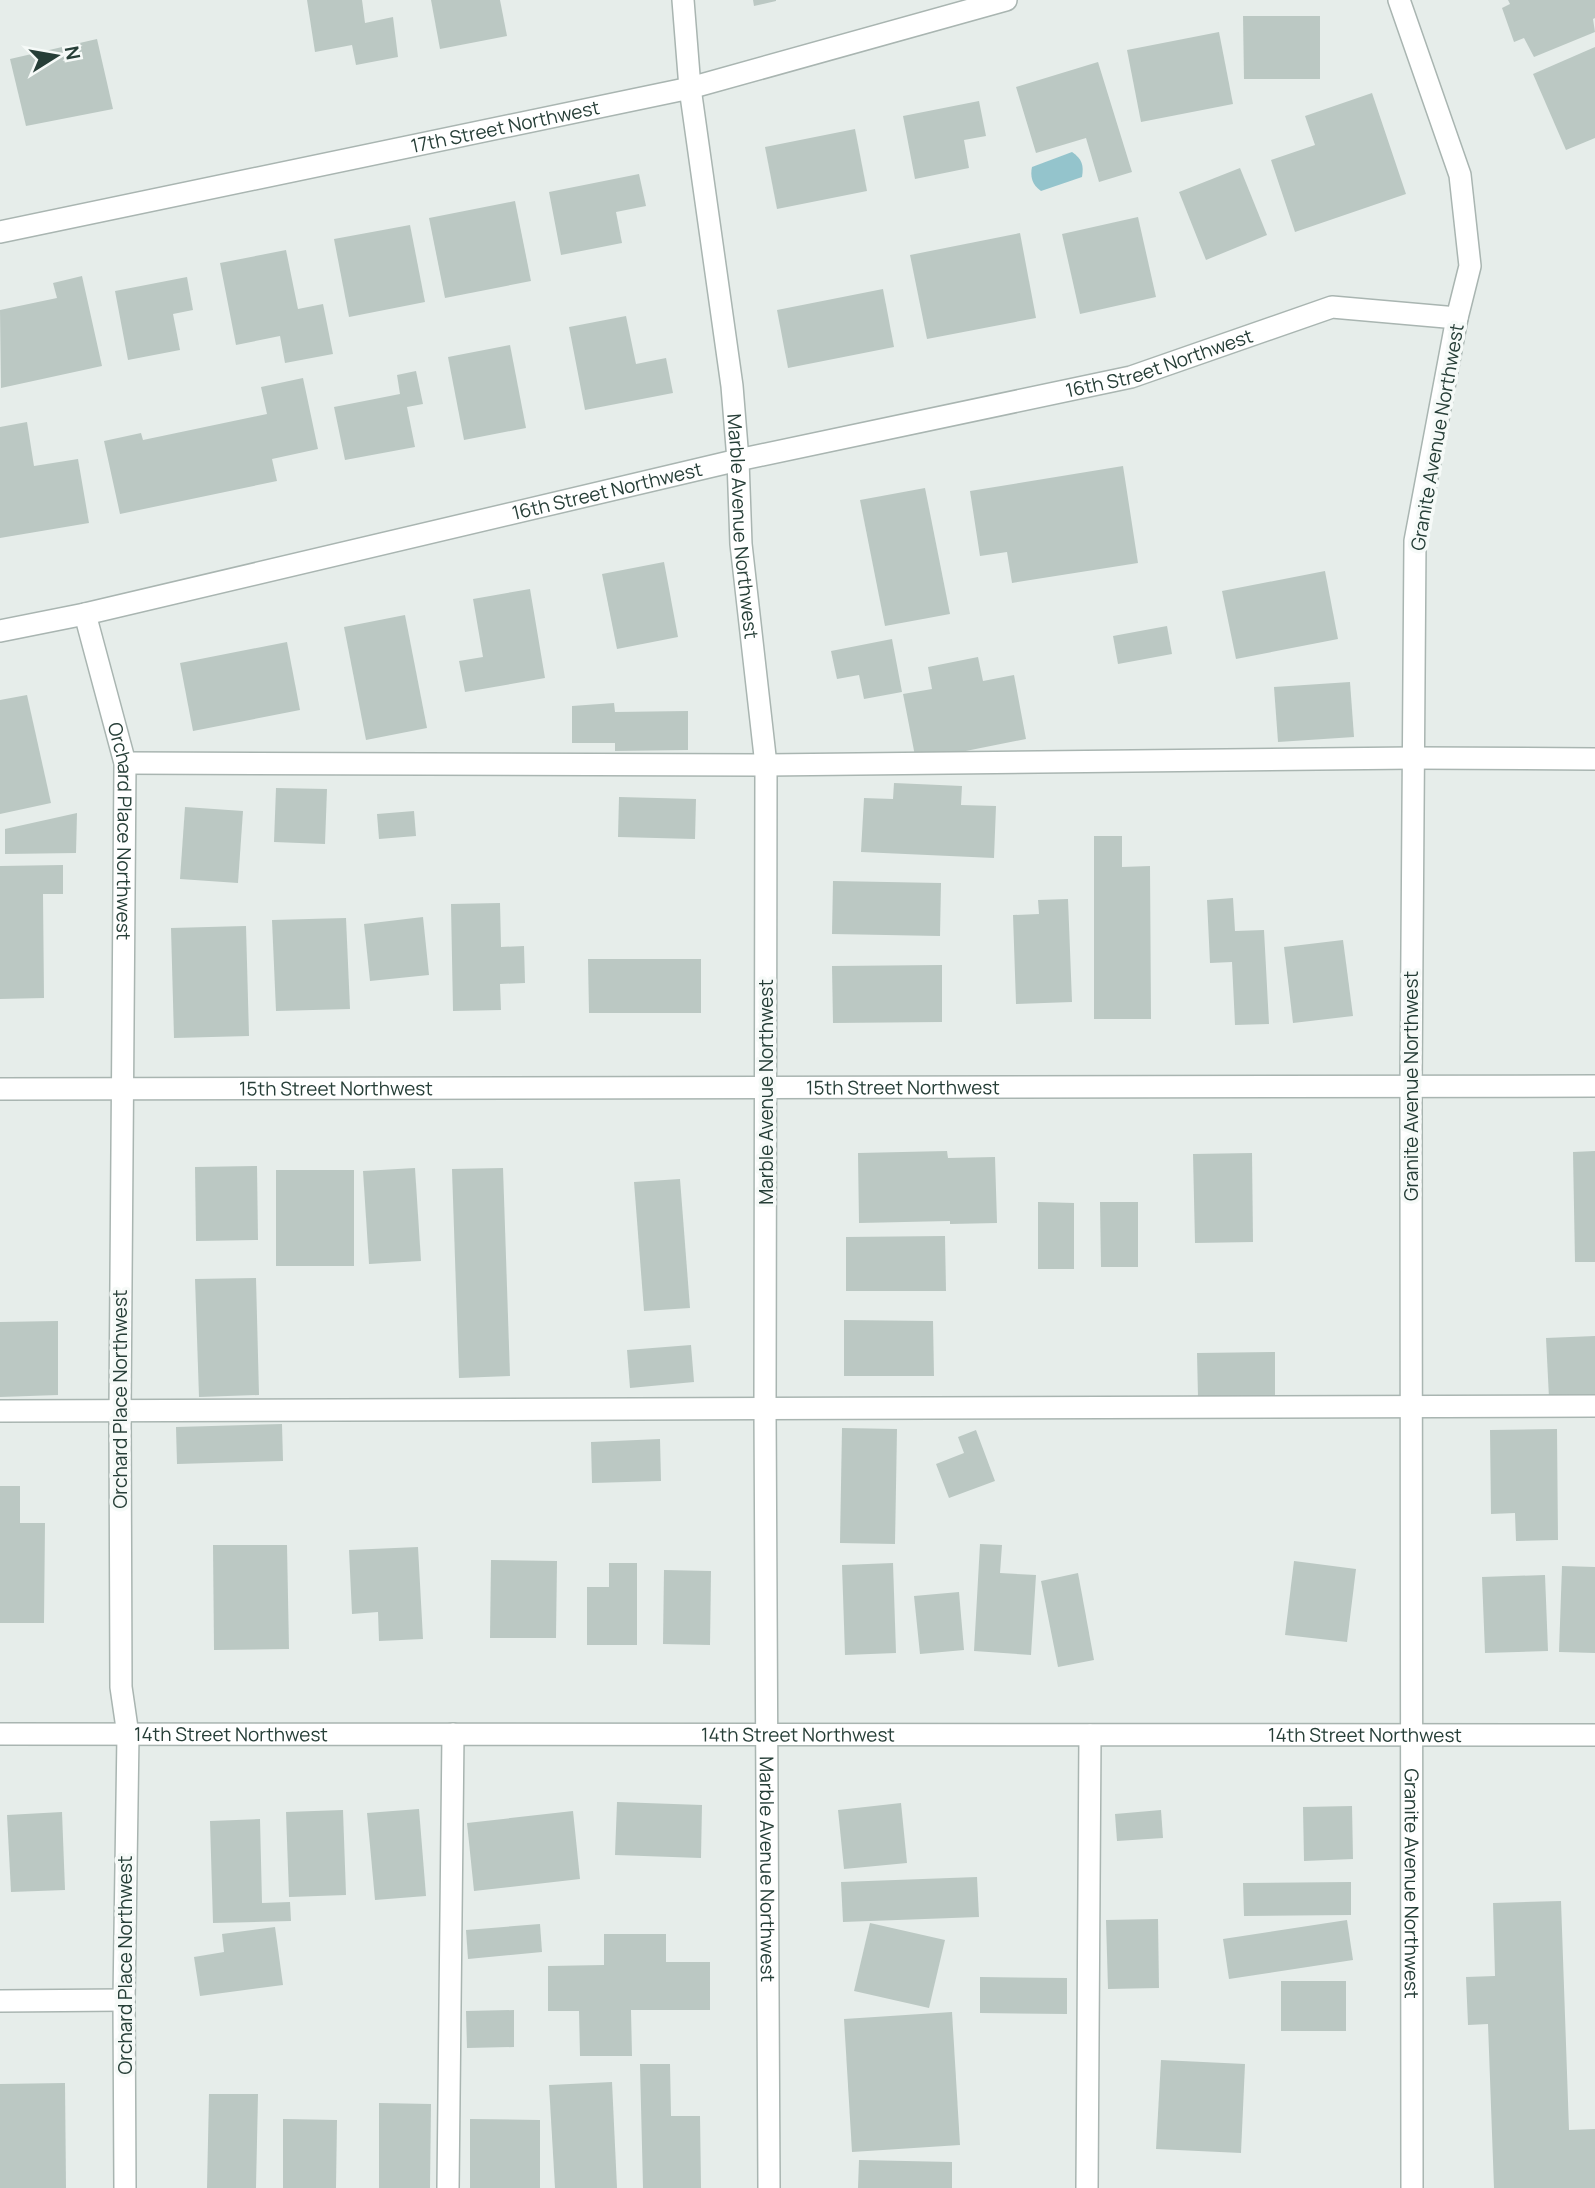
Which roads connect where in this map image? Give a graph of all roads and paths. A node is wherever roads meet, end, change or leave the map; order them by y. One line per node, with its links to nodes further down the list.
1 (683, 0): 4 (street, Marble Avenue Northwest)
2 (1006, 0): 4 (street, 17th Street Northwest)
3 (1399, 0): 6 (street, Granite Avenue Northwest)
4 (690, 88): 5 (street, 17th Street Northwest); 7 (street, Marble Avenue Northwest)
5 (0, 232)
6 (1457, 318): 7 (street, 16th Street Northwest); 10 (street, Granite Avenue Northwest)
7 (738, 460): 8 (street, 16th Street Northwest); 13 (street, Marble Avenue Northwest)
8 (85, 614): 9 (street, 16th Street Northwest); 12 (street, Orchard Place Northwest)
9 (0, 631)
10 (1414, 758): 11 (street); 13 (street); 14 (street, Granite Avenue Northwest)
11 (1595, 759)
12 (125, 763): 13 (street); 17 (street, Orchard Place Northwest)
13 (766, 765): 18 (street, Marble Avenue Northwest)
14 (1411, 1085): 15 (street, 15th Street Northwest); 18 (street, 15th Street Northwest); 20 (street, Granite Avenue Northwest)
15 (1595, 1086)
16 (0, 1089): 17 (street, 15th Street Northwest)
17 (122, 1089): 18 (street, 15th Street Northwest); 23 (street, Orchard Place Northwest)
18 (766, 1089): 21 (street, Marble Avenue Northwest)
19 (1595, 1406): 20 (street)
20 (1410, 1407): 21 (street); 29 (street, Granite Avenue Northwest)
21 (765, 1410): 23 (street); 26 (street, Marble Avenue Northwest)
22 (0, 1411): 23 (street)
23 (120, 1411): 27 (street, Orchard Place Northwest)
24 (0, 1734): 27 (street, 14th Street Northwest)
25 (453, 1734): 26 (street, 14th Street Northwest); 27 (street, 14th Street Northwest); 34 (street)
26 (767, 1734): 28 (street, 14th Street Northwest); 35 (street, Marble Avenue Northwest)
27 (128, 1735): 31 (street, Orchard Place Northwest)
28 (1090, 1735): 29 (street, 14th Street Northwest); 36 (street)
29 (1413, 1735): 30 (street, 14th Street Northwest); 37 (street, Granite Avenue Northwest)
30 (1595, 1735)
31 (124, 2000): 32 (street); 33 (street, Orchard Place Northwest)
32 (0, 2001)
33 (125, 2188)
34 (448, 2188)
35 (769, 2188)
36 (1087, 2188)
37 (1412, 2188)

